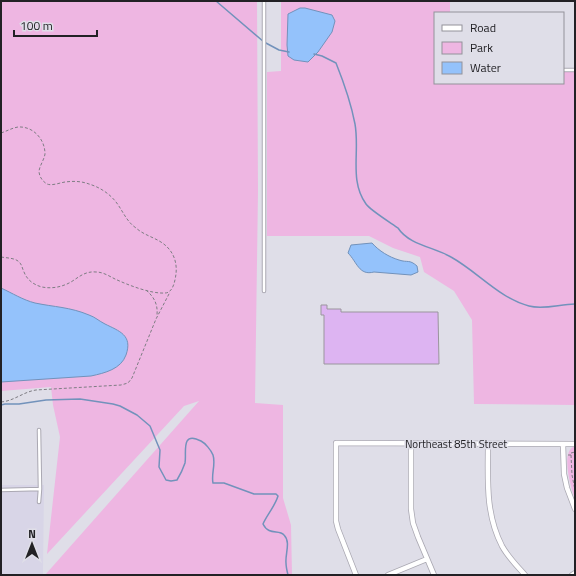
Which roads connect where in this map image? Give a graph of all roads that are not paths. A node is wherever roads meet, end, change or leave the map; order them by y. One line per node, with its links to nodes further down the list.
1 (264, 1): 4 (lane)
2 (564, 70): 3 (lane)
3 (575, 70)
4 (264, 291)
5 (39, 430): 11 (lane)
6 (411, 444): 7 (street, Northeast 85th Street); 14 (street); 15 (street, Northeast 85th Street)
7 (488, 444): 8 (street, Northeast 85th Street); 18 (street)
8 (563, 444): 9 (street, Northeast 85th Street); 13 (street)
9 (575, 444)
10 (1, 490): 11 (lane)
11 (40, 490): 12 (lane)
12 (39, 502)
13 (575, 509)
14 (427, 559): 16 (street); 17 (street)
15 (356, 575)
16 (388, 575)
17 (434, 575)
18 (525, 575)

